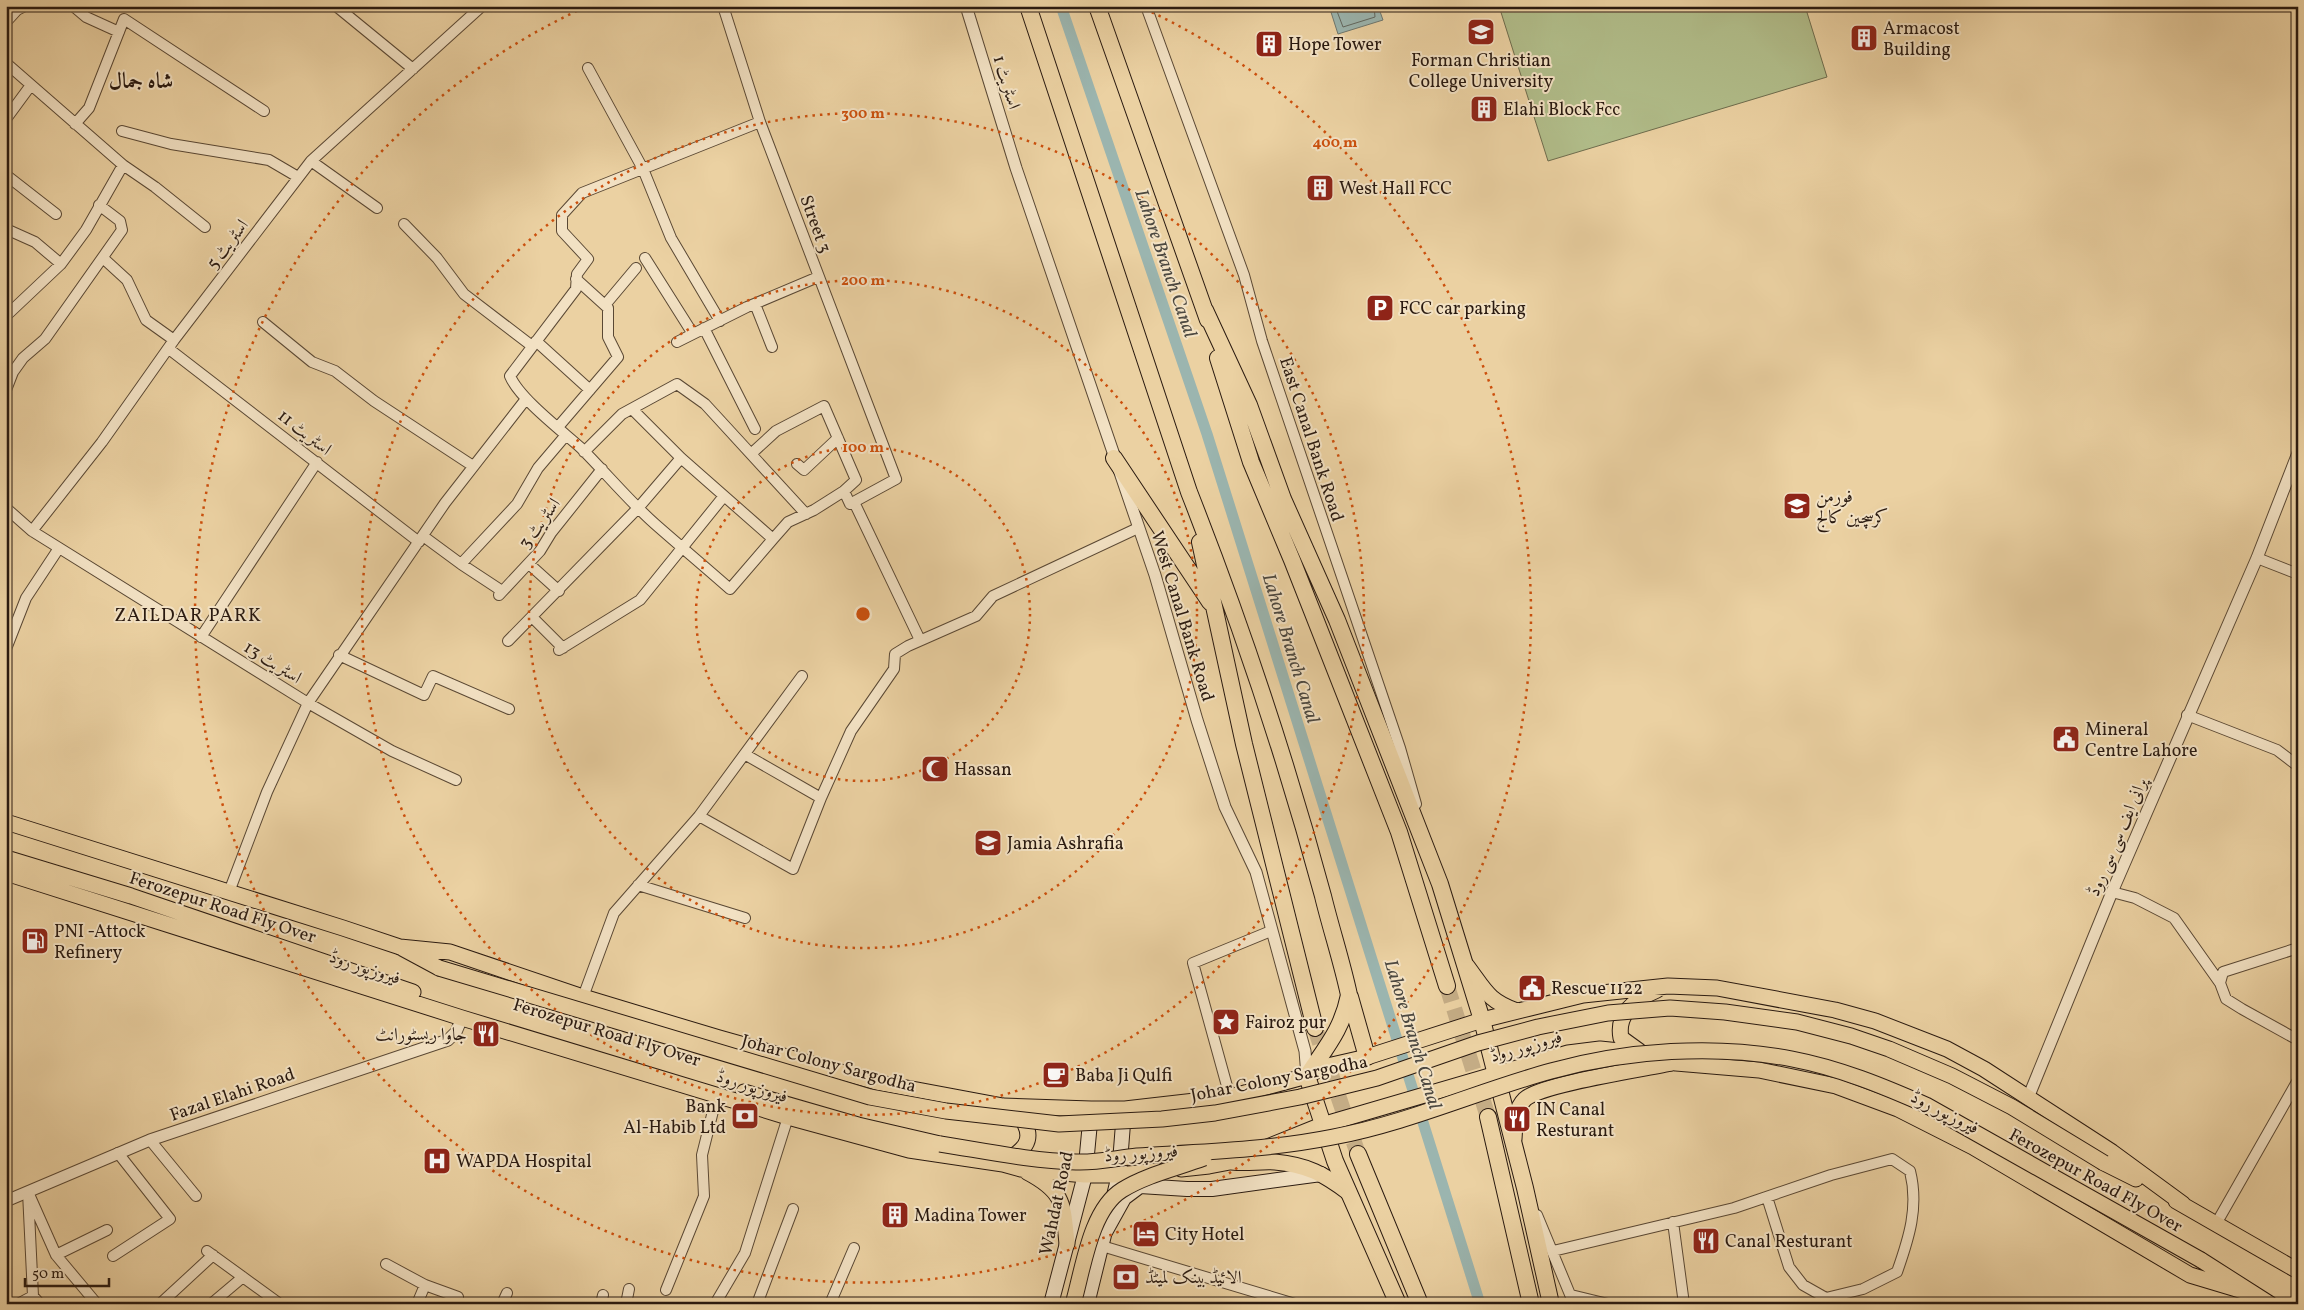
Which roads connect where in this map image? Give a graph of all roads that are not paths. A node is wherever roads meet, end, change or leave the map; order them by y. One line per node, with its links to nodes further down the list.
1 (25, 6): 11 (street)
2 (73, 6): 12 (street)
3 (336, 6): 15 (street)
4 (482, 6): 15 (street, اسٹریٹ 5)
5 (723, 6): 20 (street, Street 3)
6 (966, 6): 25 (street, اسٹریٹ 1)
7 (1028, 6): 72 (highway)
8 (1097, 6): 16 (highway)
9 (1104, 6): 16 (highway)
10 (1146, 6): 109 (street, East Canal Bank Road)
11 (6, 22)
12 (119, 32): 18 (street); 21 (street)
13 (6, 63): 17 (street)
14 (588, 68): 26 (street)
15 (414, 69): 23 (street, اسٹریٹ 5)
16 (1121, 71): 43 (highway)
17 (31, 85): 19 (street); 21 (street)
18 (264, 111)
19 (6, 119)
20 (760, 122): 26 (street); 39 (street, Street 3)
21 (75, 124): 24 (street)
22 (122, 131): 28 (street)
23 (311, 161): 28 (street, اسٹریٹ 5); 30 (street)
24 (123, 165): 29 (street); 33 (street)
25 (1016, 168): 66 (street, West Canal Bank Road)
26 (643, 169): 40 (street); 45 (street)
27 (6, 175): 31 (street)
28 (298, 177): 51 (street, اسٹریٹ 5)
29 (99, 205): 35 (street); 37 (street)
30 (378, 208)
31 (56, 214)
32 (404, 224): 50 (street)
33 (204, 227)
34 (6, 229): 37 (street)
35 (103, 258): 51 (street, اسٹریٹ 11); 53 (street)
36 (645, 258): 48 (street)
37 (61, 264): 44 (street)
38 (636, 268): 42 (street)
39 (818, 277): 41 (street); 74 (street, Street 3)
40 (576, 279): 42 (street); 50 (street)
41 (755, 304): 45 (street); 52 (street)
42 (605, 305): 55 (street)
43 (1205, 310): 109 (highway); 120 (highway)
44 (7, 315)
45 (720, 320): 47 (street)
46 (263, 322): 69 (street)
47 (704, 328): 48 (street); 59 (street)
48 (694, 334): 49 (street)
49 (677, 342)
50 (534, 343): 55 (street); 56 (street)
51 (172, 344): 67 (street, اسٹریٹ 11); 79 (street, اسٹریٹ 5)
52 (772, 347)
53 (10, 371): 54 (street)
54 (6, 390)
55 (590, 390): 58 (street)
56 (526, 400): 58 (street); 69 (street)
57 (632, 409): 62 (street); 64 (street); 65 (street)
58 (558, 428): 60 (street)
59 (755, 429)
60 (566, 435): 62 (street); 85 (street)
61 (838, 438): 64 (street); 68 (street); 71 (street)
62 (584, 452): 70 (street)
63 (2298, 453): 84 (street, پرانی ایف سی سی روڈ)
64 (751, 454): 77 (street)
65 (681, 458): 73 (street); 75 (street)
66 (1114, 458): 78 (street, West Canal Bank Road); 90 (highway)
67 (317, 462): 80 (street, اسٹریٹ 11); 92 (street)
68 (797, 464)
69 (473, 466): 80 (street)
70 (602, 469): 75 (street); 86 (street, اسٹریٹ 3)
71 (844, 491): 74 (street); 77 (street)
72 (1189, 492): 90 (highway); 122 (highway)
73 (724, 496): 81 (street); 82 (street)
74 (854, 502): 93 (street)
75 (639, 507): 82 (street); 88 (street)
76 (6, 508): 79 (street, اسٹریٹ 13)
77 (806, 514): 81 (street)
78 (1138, 528): 93 (street); 114 (street, West Canal Bank Road)
79 (32, 531): 83 (street, اسٹریٹ 13)
80 (421, 539): 85 (street, اسٹریٹ 11); 96 (street)
81 (773, 539): 82 (street)
82 (682, 545): 91 (street)
83 (59, 548): 92 (street, اسٹریٹ 13); 95 (street)
84 (2257, 558): 87 (street); 100 (street, پرانی ایف سی سی روڈ)
85 (461, 564): 89 (street, اسٹریٹ 11)
86 (530, 564): 88 (street); 89 (street, اسٹریٹ 3)
87 (2298, 574)
88 (559, 591): 91 (street)
89 (500, 593)
90 (1216, 610): 127 (highway)
91 (532, 617): 94 (street)
92 (201, 637): 98 (street, اسٹریٹ 13)
93 (920, 640): 104 (street)
94 (508, 642)
95 (6, 650)
96 (339, 655): 98 (street); 99 (street)
97 (802, 676): 101 (street)
98 (308, 703): 103 (street, اسٹریٹ 13); 111 (street)
99 (509, 709)
100 (2188, 715): 102 (street); 112 (street, پرانی ایف سی سی روڈ)
101 (746, 755): 104 (street); 105 (street)
102 (2298, 766)
103 (456, 780)
104 (821, 798): 105 (street)
105 (698, 816): 110 (street)
106 (6, 822): 111 (main road, فیروزپور روڈ)
107 (6, 858): 150 (main road, Ferozepur Road Fly Over, bridge)
108 (6, 873): 125 (main road, فیروزپور روڈ)
109 (1440, 884): 117 (highway)
110 (638, 885): 113 (street); 123 (street)
111 (229, 892): 115 (main road, فیروزپور روڈ)
112 (2112, 892): 119 (street); 139 (street, پرانی ایف سی سی روڈ)
113 (745, 918)
114 (1271, 931): 135 (street, West Canal Bank Road); 138 (street)
115 (400, 947): 118 (main road, فیروزپور روڈ); 123 (main road, فیروزپور روڈ)
116 (2298, 948): 119 (street)
117 (1465, 963): 124 (main road); 126 (highway)
118 (439, 968): 151 (main road, Johar Colony Sargodha, bridge)
119 (2220, 983): 128 (street)
120 (1446, 986)
121 (1668, 986): 124 (main road, فیروزپور روڈ); 130 (main road); 139 (main road, فیروزپور روڈ)
122 (1349, 995): 131 (highway); 135 (highway)
123 (583, 997): 140 (main road, فیروزپور روڈ)
124 (1518, 1011): 126 (main road, فیروزپور روڈ)
125 (462, 1018): 137 (main road, فیروزپور روڈ); 146 (street, Fazal Elahi Road)
126 (1482, 1020): 131 (main road, فیروزپور روڈ); 134 (highway)
127 (1314, 1028)
128 (2298, 1040)
129 (1568, 1053): 130 (main road, فیروزپور روڈ); 133 (main road); 134 (main road, فیروزپور روڈ)
130 (1650, 1056): 132 (main road, فیروزپور روڈ)
131 (1367, 1057): 135 (main road, فیروزپور روڈ)
132 (1676, 1063): 133 (main road); 185 (main road, فیروزپور روڈ)
133 (1633, 1071): 147 (main road)
134 (1495, 1074): 145 (main road, فیروزپور روڈ); 147 (highway)
135 (1307, 1076): 138 (main road, فیروزپور روڈ); 145 (highway)
136 (2298, 1080): 167 (street)
137 (717, 1095): 143 (main road, فیروزپور روڈ); 181 (street)
138 (1230, 1097): 142 (main road, فیروزپور روڈ)
139 (2028, 1098): 164 (main road, فیروزپور روڈ)
140 (1003, 1106): 141 (main road, فیروزپور روڈ); 152 (main road)
141 (1091, 1109): 142 (main road, فیروزپور روڈ); 155 (main road, Wahdat Road)
142 (1125, 1109): 156 (main road)
143 (788, 1117): 152 (main road, فیروزپور روڈ); 196 (street)
144 (1488, 1117): 205 (highway)
145 (1322, 1125): 150 (main road, فیروزپور روڈ); 160 (highway)
146 (150, 1140): 148 (street, Fazal Elahi Road); 161 (street)
147 (1514, 1146): 158 (highway)
148 (118, 1153): 159 (street, Fazal Elahi Road); 174 (street)
149 (1358, 1154): 204 (highway)
150 (1225, 1157): 154 (main road); 156 (main road, فیروزپور روڈ); 175 (main road, Ferozepur Road Fly Over, bridge); 200 (main road, bridge)
151 (2104, 1163): 164 (main road, فیروزپور روڈ)
152 (1003, 1164): 153 (main road, فیروزپور روڈ)
153 (1021, 1169): 155 (main road, فیروزپور روڈ); 170 (main road)
154 (1321, 1174): 157 (main road); 160 (main road)
155 (1085, 1175): 156 (main road, فیروزپور روڈ); 170 (main road, Wahdat Road)
156 (1119, 1175): 157 (main road); 169 (main road)
157 (1146, 1185): 169 (main road)
158 (1525, 1188): 172 (street); 206 (highway)
159 (28, 1192): 163 (street, Fazal Elahi Road); 173 (street); 183 (street)
160 (1349, 1193): 203 (highway)
161 (196, 1196)
162 (1767, 1197): 162 (street); 166 (street)
163 (6, 1201)
164 (2183, 1204): 167 (main road, فیروزپور روڈ)
165 (792, 1209): 197 (street)
166 (1674, 1222): 172 (street); 208 (street)
167 (2216, 1224): 177 (main road, فیروزپور روڈ)
168 (107, 1230): 173 (street)
169 (1103, 1240): 201 (main road); 202 (street)
170 (1067, 1244): 199 (main road, Wahdat Road)
171 (854, 1248): 198 (street)
172 (1553, 1251): 186 (street)
173 (56, 1255): 189 (street)
174 (113, 1256)
175 (2201, 1260): 185 (main road, فیروزپور روڈ)
176 (386, 1264): 179 (street)
177 (2298, 1271)
178 (243, 1277): 190 (street); 191 (street); 192 (street)
179 (425, 1285): 184 (street); 193 (street)
180 (629, 1289): 195 (street)
181 (666, 1290)
182 (507, 1293): 194 (street)
183 (33, 1296): 187 (street); 188 (street)
184 (458, 1297)
185 (2253, 1298): 209 (main road, فیروزپور روڈ)
186 (1573, 1299): 207 (street)
187 (18, 1304)
188 (40, 1304)
189 (97, 1304)
190 (160, 1304)
191 (211, 1304)
192 (280, 1304)
193 (417, 1304)
194 (502, 1304)
195 (626, 1304)
196 (715, 1304)
197 (757, 1304)
198 (830, 1304)
199 (1052, 1304)
200 (1073, 1304)
201 (1087, 1304)
202 (1295, 1304)
203 (1398, 1304)
204 (1420, 1304)
205 (1531, 1304)
206 (1552, 1304)
207 (1608, 1304)
208 (1684, 1304)
209 (2270, 1304)

